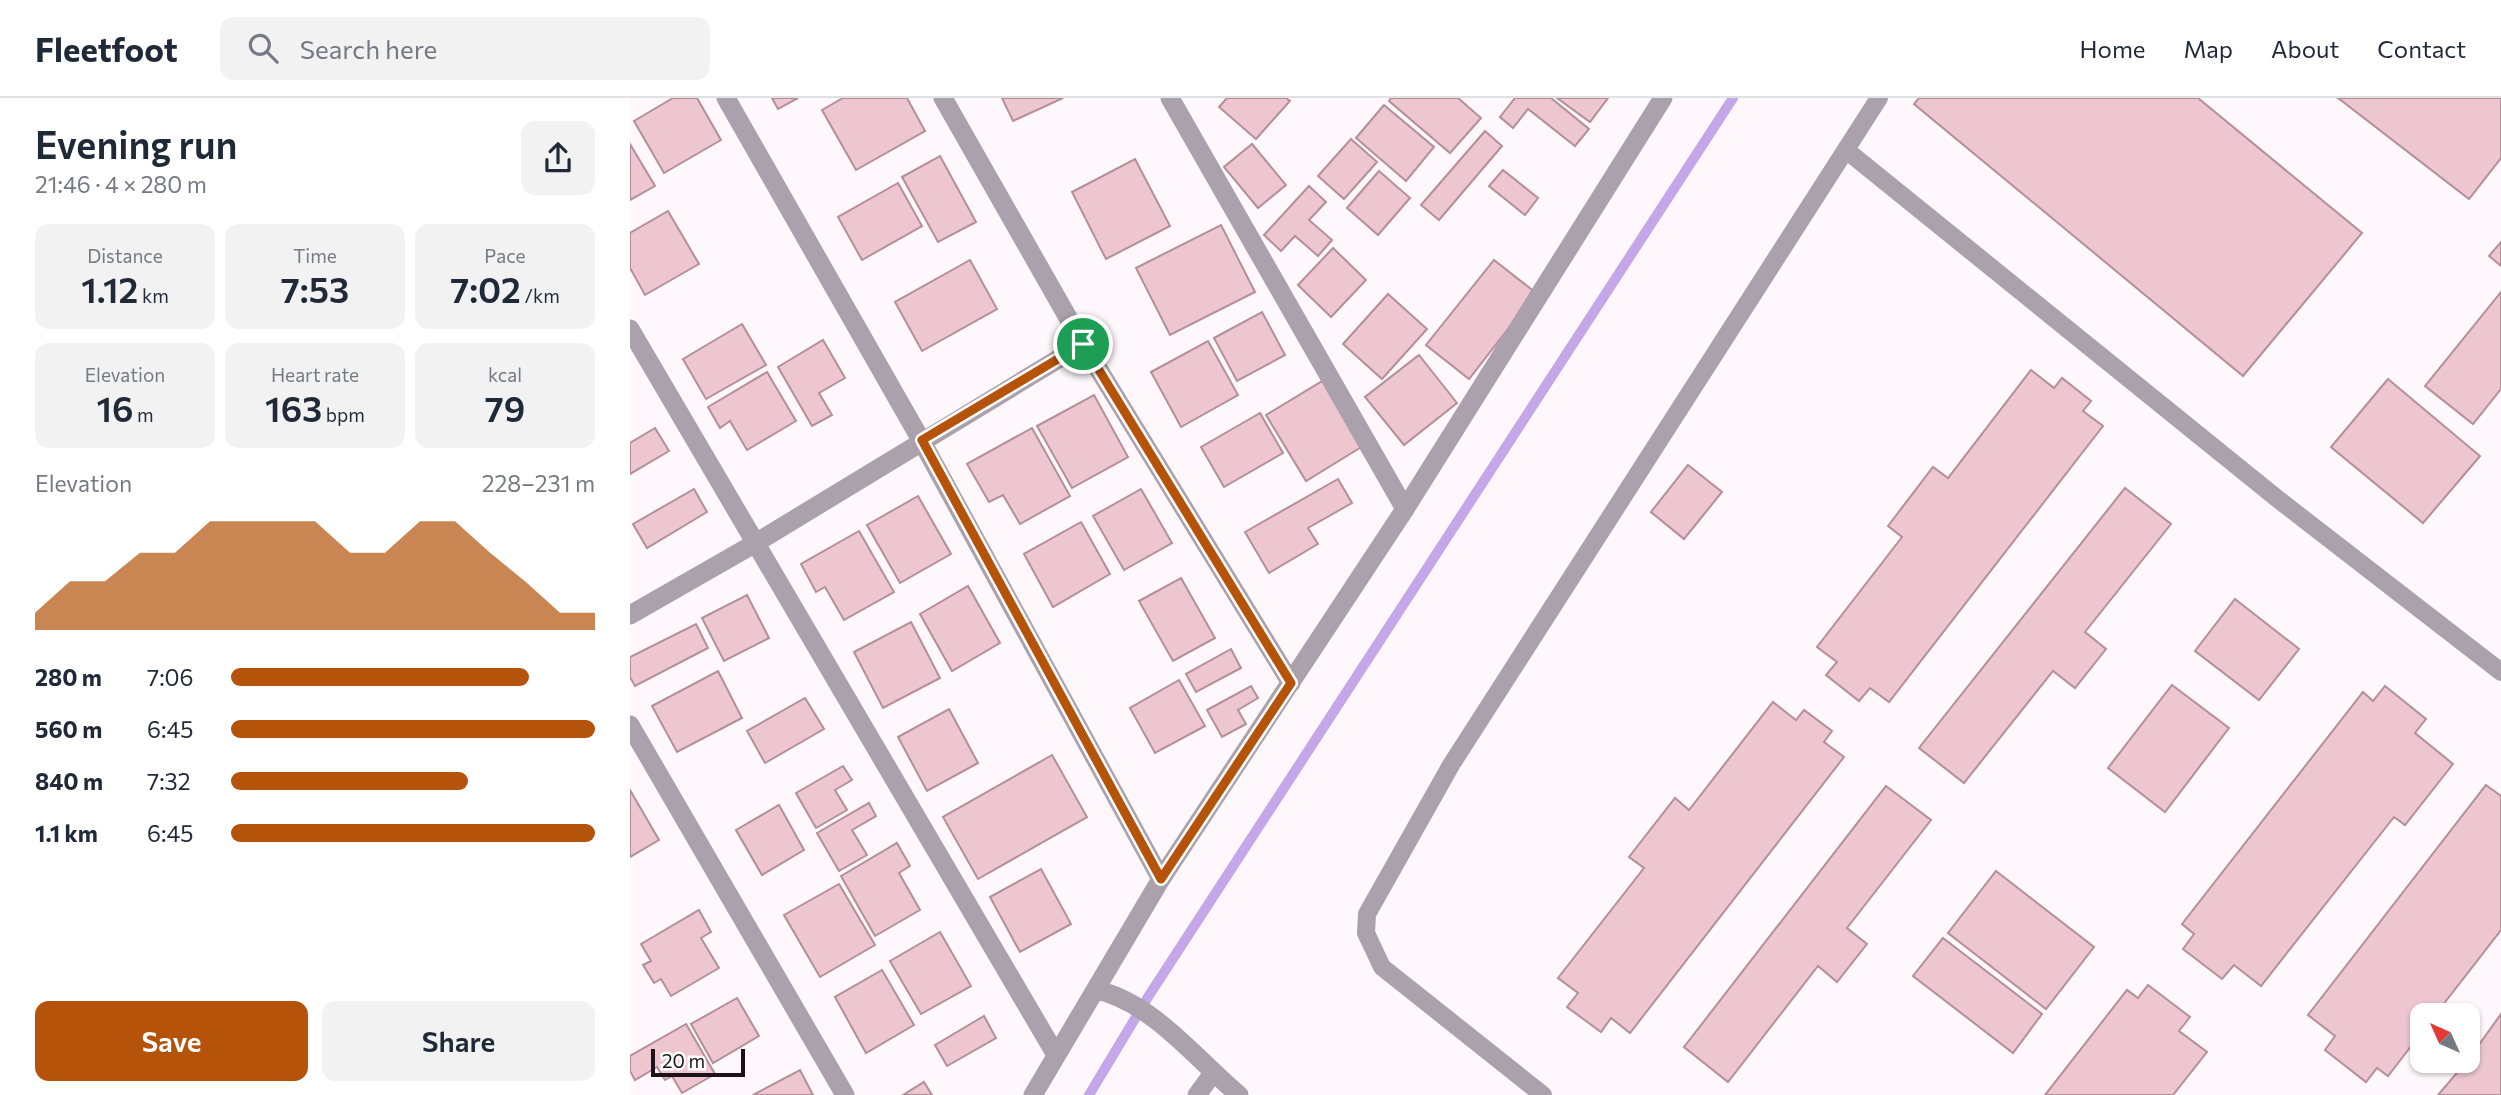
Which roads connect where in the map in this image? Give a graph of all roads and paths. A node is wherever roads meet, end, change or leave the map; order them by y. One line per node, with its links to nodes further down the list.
1 (726, 98): 9 (street)
2 (943, 98): 8 (street)
3 (1663, 98): 10 (street)
4 (1880, 98): 6 (lane)
5 (1175, 101): 10 (street)
6 (1846, 150): 13 (lane); 24 (lane)
7 (630, 329): 11 (street)
8 (1083, 344): 9 (street); 14 (street)
9 (922, 440): 11 (street); 16 (street)
10 (1405, 509): 14 (street)
11 (754, 544): 12 (street); 18 (street)
12 (630, 615)
13 (2501, 672)
14 (1291, 683): 16 (street)
15 (630, 725): 20 (street)
16 (1161, 879): 17 (street)
17 (1097, 990): 18 (street); 19 (street)
18 (1056, 1055): 21 (street)
19 (1213, 1073): 22 (street); 23 (street)
20 (845, 1095)
21 (1033, 1095)
22 (1197, 1095)
23 (1239, 1095)
24 (1543, 1095)

